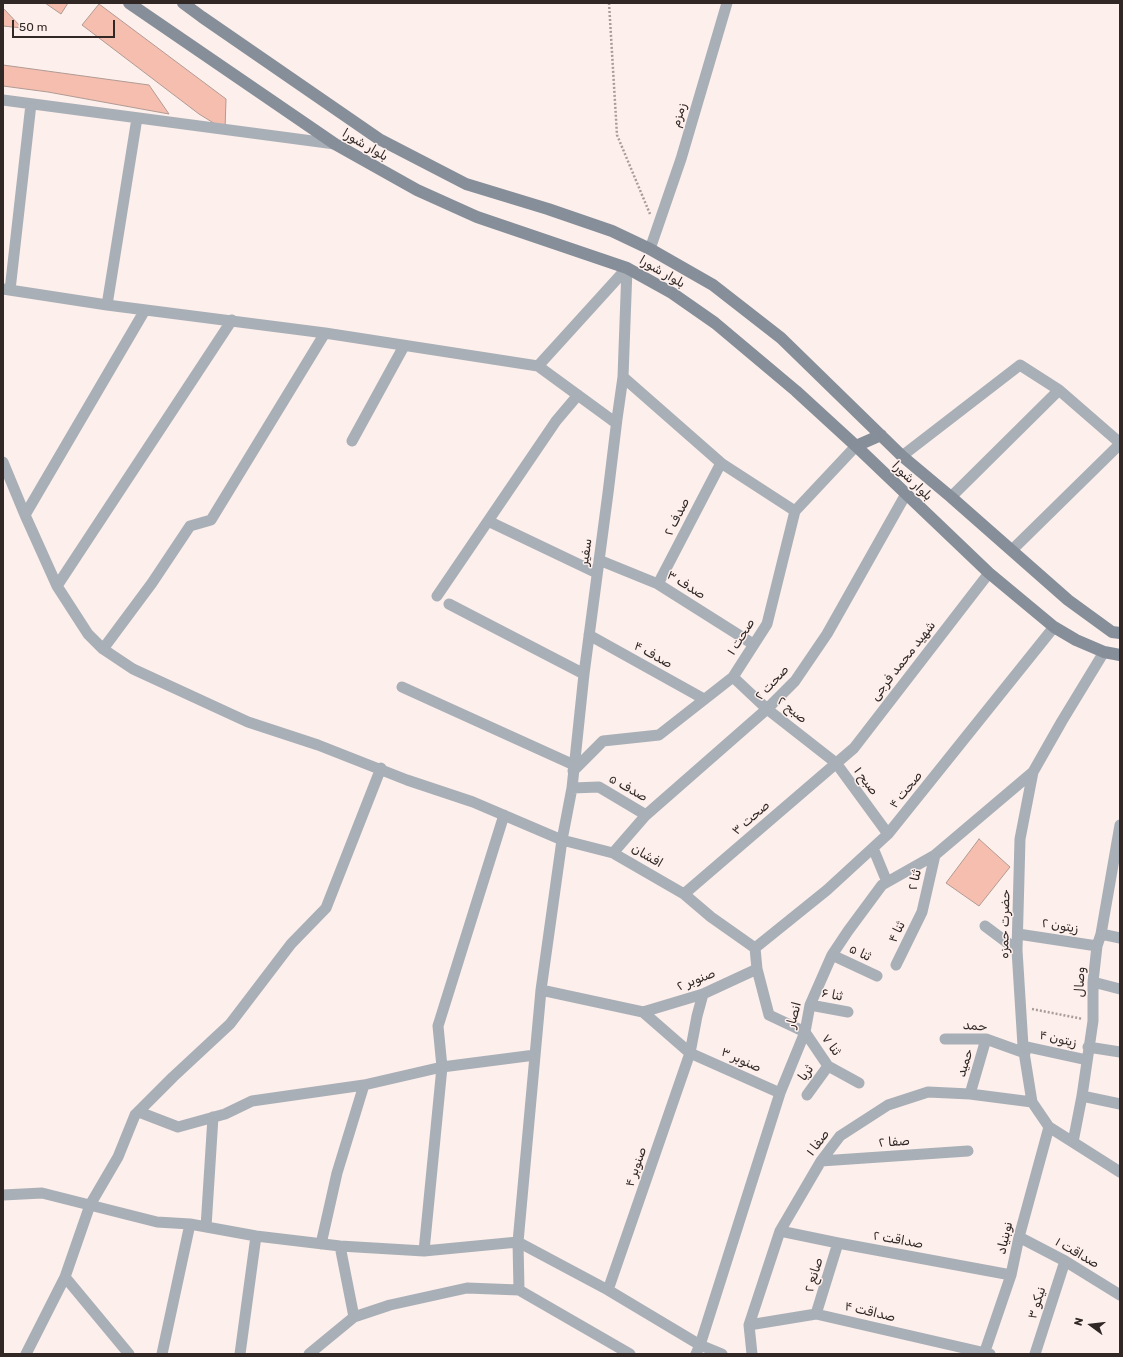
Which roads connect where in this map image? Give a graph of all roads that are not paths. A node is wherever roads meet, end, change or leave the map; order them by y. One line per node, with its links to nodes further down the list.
1 (129, 3): 7 (main road, بلوار شورا)
2 (184, 3): 8 (main road, بلوار شورا)
3 (727, 3): 8 (street, زمزم)
4 (3, 100): 5 (street)
5 (31, 104): 6 (street); 10 (street)
6 (137, 118): 7 (street); 11 (street)
7 (335, 144): 9 (main road, بلوار شورا)
8 (650, 249): 21 (main road, بلوار شورا)
9 (627, 268): 16 (street); 17 (street, سفیر); 24 (main road, بلوار شورا)
10 (7, 289): 11 (street)
11 (107, 305): 12 (street)
12 (145, 310): 13 (street); 31 (street)
13 (232, 320): 14 (street); 38 (street)
14 (325, 333): 15 (street); 45 (street)
15 (404, 346): 16 (street); 22 (street)
16 (538, 366): 19 (street)
17 (623, 377): 20 (street, سفیر); 27 (street)
18 (1058, 390): 23 (street); 25 (street); 29 (street)
19 (578, 395): 20 (street); 32 (street)
20 (616, 423): 34 (street, سفیر)
21 (881, 435): 24 (main road); 25 (main road, بلوار شورا)
22 (352, 441)
23 (1120, 444): 33 (street)
24 (856, 446): 28 (main road, بلوار شورا); 30 (street, صحت ۱)
25 (902, 456): 29 (main road, بلوار شورا)
26 (3, 462): 31 (street, افشان)
27 (721, 463): 30 (street); 37 (street, صدف ۲)
28 (906, 494): 36 (main road, بلوار شورا); 52 (street, صحت ۲)
29 (951, 497): 33 (main road, بلوار شورا)
30 (795, 511): 44 (street, صحت ۱)
31 (25, 515): 38 (street, افشان)
32 (488, 521): 35 (street); 39 (street)
33 (1012, 550): 42 (main road, بلوار شورا)
34 (599, 560): 35 (street, سفیر); 37 (street, صدف ۳)
35 (597, 573): 43 (street, سفیر)
36 (989, 573): 41 (main road, بلوار شورا); 53 (street, شهید محمد فرجی)
37 (658, 584): 44 (street, صدف ۳)
38 (57, 586): 45 (street, افشان)
39 (437, 596)
40 (449, 604): 48 (street)
41 (1054, 627): 46 (main road, بلوار شورا); 61 (street, صحت ۴)
42 (1120, 633)
43 (589, 636): 48 (street, سفیر); 51 (street, صدف ۴)
44 (753, 644): 49 (street, صحت ۱)
45 (103, 649): 54 (street, افشان)
46 (1104, 652): 47 (main road, بلوار شورا); 56 (street, حضرت حمزه)
47 (1120, 655)
48 (584, 674): 55 (street, سفیر)
49 (733, 676): 51 (street, صحت ۱); 52 (street, صبح ۲)
50 (402, 686): 55 (street)
51 (704, 699): 55 (street, صحت ۱)
52 (767, 709): 53 (street, صبح ۲); 59 (street, صحت ۲)
53 (836, 763): 61 (street, صبح ۱); 68 (street, صحت ۳)
54 (381, 768): 58 (street, افشان); 107 (street)
55 (573, 768): 57 (street, سفیر)
56 (1033, 772): 65 (street, انصار); 71 (street, حضرت حمزه)
57 (572, 788): 59 (street, صدف ۵); 62 (street, سفیر)
58 (504, 814): 62 (street, افشان); 98 (street)
59 (646, 815): 64 (street, صحت ۲)
60 (1120, 825): 66 (street, وصال)
61 (888, 834): 63 (street, صحت ۴)
62 (562, 840): 64 (street, افشان); 83 (street, سفیر)
63 (873, 848): 67 (street); 75 (street, صحت ۴)
64 (612, 853): 68 (street, افشان)
65 (935, 855): 67 (street, انصار); 69 (street, ثنا ۲)
66 (1116, 868): 72 (street, وصال)
67 (887, 882): 77 (street, انصار)
68 (684, 894): 75 (street, افشان)
69 (922, 912): 78 (street, ثنا ۴)
70 (985, 926): 76 (street)
71 (1018, 934): 74 (street, زیتون ۲); 76 (street, حضرت حمزه)
72 (1101, 934): 73 (street); 74 (street, وصال)
73 (1120, 938)
74 (1097, 946): 81 (street, وصال)
75 (755, 948): 79 (street)
76 (1017, 950): 92 (street, حضرت حمزه)
77 (832, 955): 80 (street, ثنا ۵); 85 (street, انصار)
78 (896, 965)
79 (757, 969): 84 (street, صنوبر ۲); 88 (street)
80 (877, 976)
81 (1093, 982): 82 (street); 91 (street, وصال)
82 (1120, 989)
83 (542, 990): 86 (street); 95 (street, سفیر)
84 (703, 994): 86 (street, صنوبر ۲); 94 (street, صنوبر ۴)
85 (810, 1005): 87 (street, ثنا ۶); 88 (street, انصار)
86 (643, 1012): 94 (street, صنوبر ۳)
87 (848, 1012)
88 (805, 1032): 97 (street, ثنا ۷); 101 (street, انصار)
89 (945, 1039): 90 (street, حمد)
90 (986, 1039): 92 (street, حمد); 102 (street, حمید)
91 (1088, 1047): 93 (street); 96 (street, وصال)
92 (1024, 1049): 96 (street, زیتون ۴); 105 (street, حضرت حمزه)
93 (1120, 1052)
94 (690, 1053): 101 (street, صنوبر ۳); 130 (street, صنوبر ۴)
95 (535, 1055): 98 (street); 121 (street, سفیر)
96 (1087, 1060): 104 (street, وصال)
97 (828, 1066): 99 (street, ثنا ۷); 103 (street, ثریا)
98 (442, 1067): 100 (street); 125 (street)
99 (858, 1083)
100 (364, 1085): 108 (street); 123 (street)
101 (780, 1093): 135 (street, انصار)
102 (970, 1094): 105 (street, صفا ۱); 112 (street, صفا ۱)
103 (807, 1095)
104 (1082, 1096): 106 (street); 110 (street, وصال)
105 (1032, 1102): 109 (street, حضرت حمزه)
106 (1120, 1104)
107 (139, 1112): 108 (street); 115 (street)
108 (213, 1118): 117 (street)
109 (1049, 1127): 110 (street, حضرت حمزه); 120 (street, نوبنیاد)
110 (1073, 1142): 113 (street, حضرت حمزه)
111 (968, 1151): 112 (street, صفا ۲)
112 (821, 1162): 118 (street, صفا ۱)
113 (1120, 1172)
114 (3, 1195): 115 (street)
115 (90, 1205): 116 (street); 128 (street)
116 (190, 1224): 117 (street); 139 (street)
117 (206, 1227): 119 (street)
118 (780, 1231): 122 (street, صداقت ۲); 134 (street, صفا ۱)
119 (256, 1236): 123 (street); 140 (street)
120 (1019, 1237): 126 (street, صداقت ۱); 127 (street, نوبنیاد)
121 (518, 1242): 125 (street); 129 (street, سفیر); 130 (street)
122 (838, 1243): 127 (street, صداقت ۲); 132 (street, صانع ۲)
123 (321, 1244): 124 (street)
124 (340, 1246): 125 (street); 133 (street)
125 (424, 1251)
126 (1065, 1261): 131 (street, صداقت ۱); 145 (street, نیکو ۳)
127 (1011, 1275): 136 (street, نوبنیاد)
128 (65, 1277): 137 (street); 138 (street)
129 (518, 1290): 133 (street); 142 (street)
130 (608, 1290): 135 (street)
131 (1120, 1294)
132 (816, 1314): 134 (street, صداقت ۴); 136 (street, صداقت ۴)
133 (354, 1317): 141 (street)
134 (749, 1324): 144 (street, صفا ۱)
135 (698, 1349): 143 (street)
136 (986, 1353)
137 (26, 1354)
138 (129, 1354)
139 (162, 1354)
140 (240, 1354)
141 (309, 1354)
142 (630, 1354)
143 (722, 1354)
144 (752, 1354)
145 (1035, 1354)

